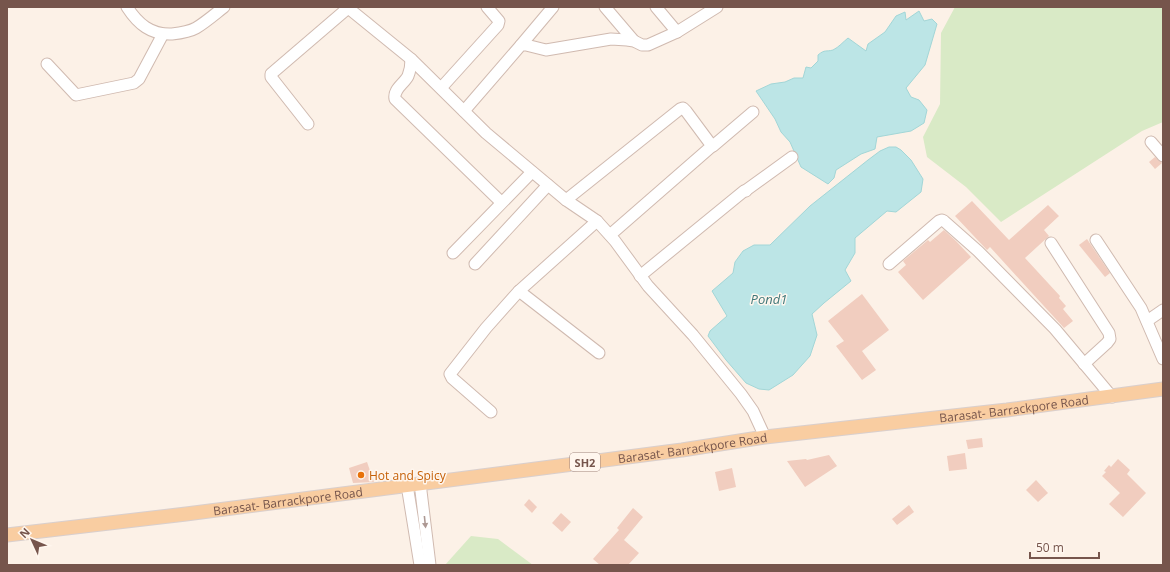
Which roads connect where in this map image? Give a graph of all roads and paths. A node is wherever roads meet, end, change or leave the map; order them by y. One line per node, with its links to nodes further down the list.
1 (127, 7): 10 (street)
2 (224, 7): 10 (street)
3 (487, 7): 15 (street)
4 (553, 7): 12 (street)
5 (656, 7): 9 (street)
6 (348, 8): 13 (street); 18 (street)
7 (607, 8): 11 (street)
8 (709, 9): 9 (street)
9 (676, 32): 11 (street)
10 (164, 34): 14 (street)
11 (634, 41): 12 (street)
12 (521, 45): 16 (street)
13 (411, 59): 15 (street); 26 (street)
14 (47, 64)
15 (441, 88): 16 (street)
16 (464, 111): 23 (street)
17 (753, 112): 20 (street)
18 (308, 124)
19 (1151, 142): 21 (street)
20 (712, 146): 25 (street); 28 (street)
21 (1163, 156)
22 (792, 157): 34 (street)
23 (532, 172): 24 (street); 26 (street)
24 (548, 185): 25 (street); 32 (street)
25 (566, 200): 27 (street)
26 (501, 202): 31 (street)
27 (597, 221): 28 (street); 35 (street)
28 (610, 235): 34 (street)
29 (1096, 240): 37 (street)
30 (1051, 243): 40 (street)
31 (454, 253)
32 (475, 264)
33 (889, 264): 40 (street)
34 (640, 276): 44 (street)
35 (518, 291): 38 (street); 43 (street)
36 (1163, 310): 37 (street)
37 (1147, 322): 39 (street)
38 (599, 353)
39 (1163, 359)
40 (1084, 364): 42 (street)
41 (1163, 389): 42 (main road, Barasat- Barrackpore Road / SH2)
42 (1112, 397): 44 (main road, Barasat- Barrackpore Road / SH2)
43 (491, 412)
44 (765, 437): 45 (main road, Barasat- Barrackpore Road / SH2)
45 (414, 484): 46 (main road, Barasat- Barrackpore Road / SH2); 47 (street); 48 (street, one-way to 48)
46 (7, 535)
47 (420, 565)
48 (430, 565)

